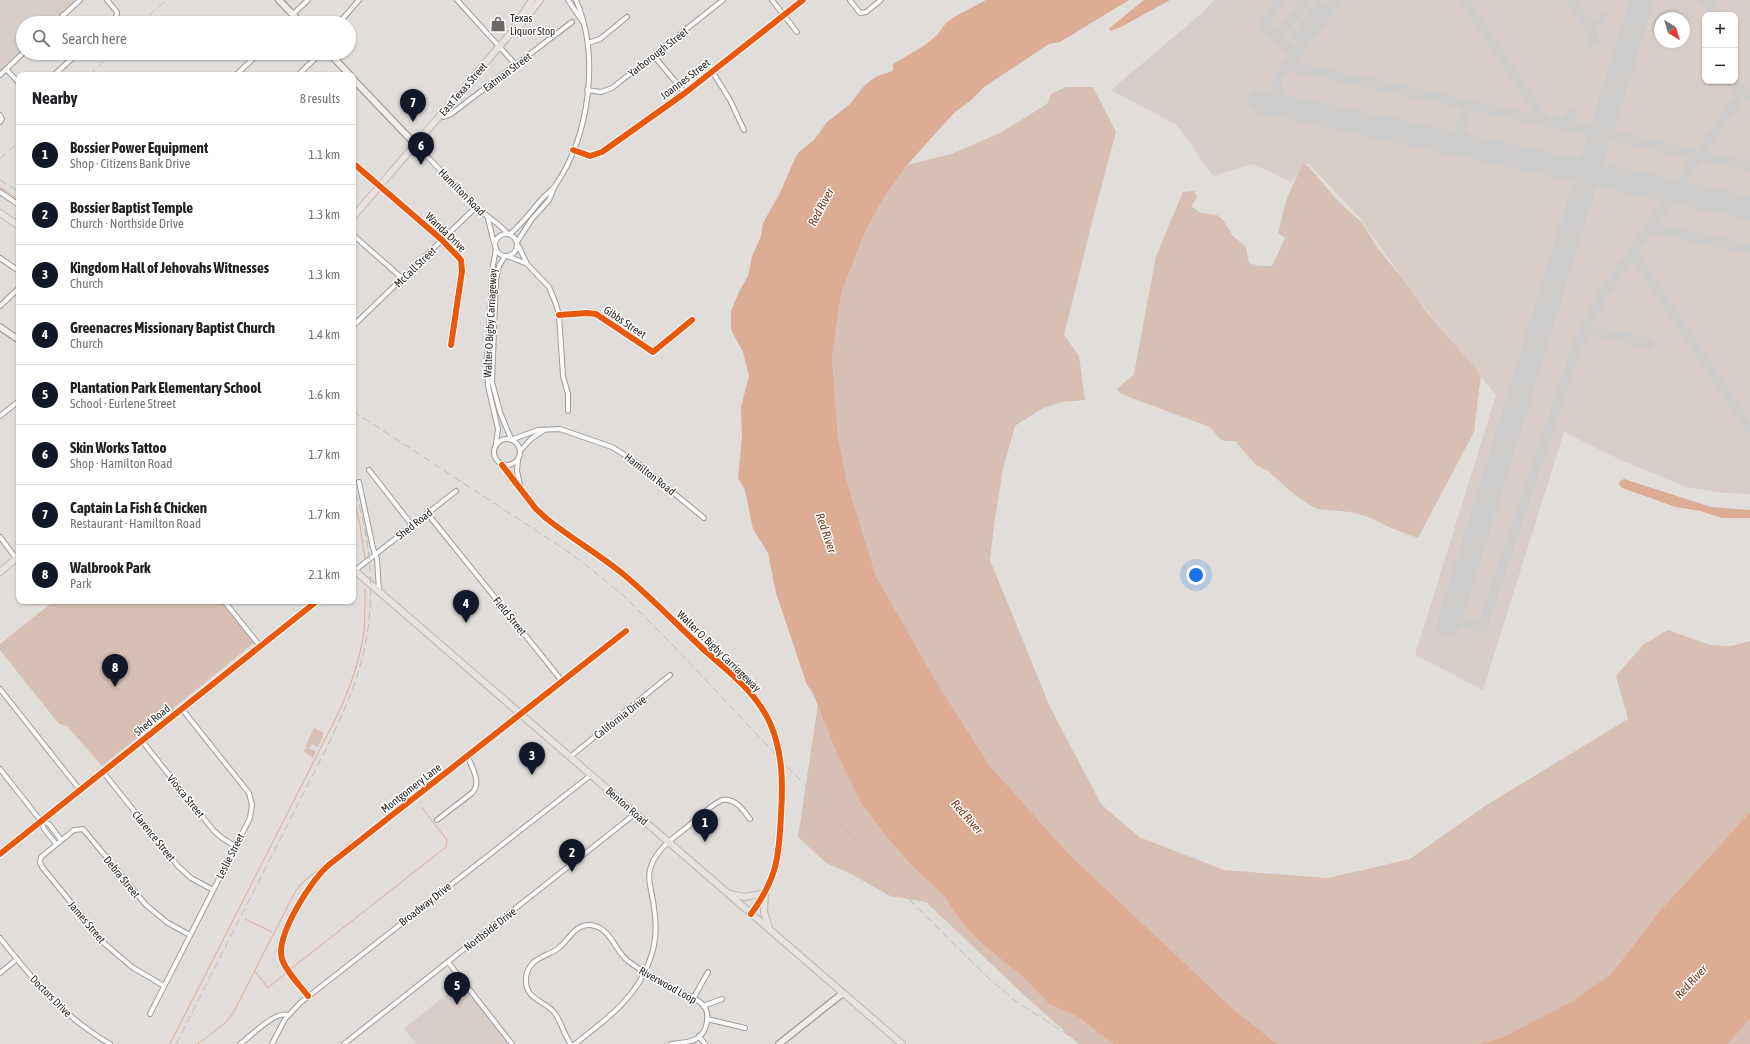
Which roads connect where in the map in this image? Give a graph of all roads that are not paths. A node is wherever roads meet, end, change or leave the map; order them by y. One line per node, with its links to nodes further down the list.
1 (80, 0): 16 (street)
2 (107, 0): 18 (street)
3 (279, 0): 19 (street)
4 (308, 0): 19 (street)
5 (359, 0): 20 (street)
6 (457, 0): 27 (street)
7 (532, 0): 25 (main road, East Texas Street)
8 (540, 0): 25 (main road, East Texas Street)
9 (568, 0): 23 (street, Walter O Bigby Carriageway)
10 (576, 0): 23 (street, Walter O Bigby Carriageway)
11 (724, 0): 28 (street, Yarborough Street)
12 (772, 0): 17 (street)
13 (803, 0): 17 (street, Joannes Street)
14 (850, 0): 15 (street)
15 (881, 0)
16 (63, 15)
17 (784, 15): 24 (street); 36 (street, Joannes Street)
18 (116, 16)
19 (294, 16)
20 (345, 16)
21 (627, 17): 26 (street)
22 (572, 22): 34 (street, Eatman Street)
23 (583, 22): 26 (street, Walter O Bigby Carriageway)
24 (797, 32)
25 (510, 34): 27 (main road, East Texas Street)
26 (588, 43): 44 (street, Walter O Bigby Carriageway)
27 (499, 46): 34 (street); 47 (main road, East Texas Street)
28 (654, 56): 44 (street, Yarborough Street); 45 (street)
29 (16, 60): 35 (street)
30 (70, 60): 37 (street)
31 (252, 60): 38 (street)
32 (313, 60): 39 (street)
33 (336, 60): 40 (street)
34 (516, 65): 47 (street, Eatman Street)
35 (6, 69): 41 (street); 42 (street)
36 (712, 71): 45 (street, Joannes Street); 49 (street)
37 (57, 72)
38 (239, 72)
39 (301, 72)
40 (347, 72)
41 (0, 75)
42 (16, 80)
43 (356, 82): 50 (street, Hamilton Road)
44 (587, 90): 51 (street, Walter O Bigby Carriageway)
45 (685, 93): 51 (street, Joannes Street)
46 (0, 115): 48 (street)
47 (440, 115): 50 (main road, East Texas Street)
48 (0, 122)
49 (744, 130)
50 (415, 144): 53 (main road, East Texas Street); 57 (street, Hamilton Road)
51 (573, 150): 54 (street, Walter O Bigby Carriageway)
52 (356, 166): 53 (street, Wanda Drive)
53 (379, 186): 59 (main road, East Texas Street); 64 (street, Wanda Drive)
54 (554, 187): 62 (street, Walter O Bigby Carriageway); 65 (street, Walter O Bigby Carriageway)
55 (0, 192): 56 (street)
56 (16, 203)
57 (476, 207): 60 (street, Hamilton Road); 64 (street, McCall Street)
58 (0, 212): 61 (main road)
59 (356, 213)
60 (488, 218): 62 (street, Hamilton Road); 66 (street, Hamilton Road)
61 (16, 224)
62 (508, 234): 65 (street); 66 (street, Walter O Bigby Carriageway)
63 (356, 238): 71 (street)
64 (442, 240): 71 (street, McCall Street); 79 (street, Wanda Drive)
65 (517, 244): 67 (street, Walter O Bigby Carriageway); 69 (street)
66 (495, 247): 67 (street, Walter O Bigby Carriageway); 85 (street, Walter O Bigby Carriageway)
67 (506, 256): 69 (street); 84 (street, Walter O Bigby Carriageway)
68 (0, 258): 70 (street)
69 (527, 264): 74 (street)
70 (16, 269)
71 (402, 278): 76 (street, McCall Street)
72 (16, 291): 73 (street)
73 (0, 306)
74 (559, 315): 75 (street, Gibbs Street); 81 (street)
75 (692, 320)
76 (356, 323)
77 (0, 326): 78 (street)
78 (16, 338)
79 (451, 344)
80 (16, 403): 82 (street)
81 (568, 410)
82 (0, 416)
83 (544, 430): 84 (street, Hamilton Road); 86 (street); 94 (street, Hamilton Road)
84 (512, 439): 85 (street); 86 (street, Walter O Bigby Carriageway)
85 (496, 443): 88 (street, Walter O Bigby Carriageway)
86 (520, 451): 87 (street)
87 (518, 459): 88 (street); 91 (street, Walter O. Bigby Carriageway)
88 (502, 465): 91 (street, Walter O. Bigby Carriageway)
89 (369, 470): 95 (street)
90 (359, 482): 97 (street)
91 (521, 487): 129 (street, Walter O. Bigby Carriageway, bridge)
92 (456, 491): 93 (street, Shed Road)
93 (427, 513): 95 (street, Shed Road); 109 (street, Field Street)
94 (704, 518)
95 (412, 525): 97 (street, Shed Road)
96 (0, 537): 98 (street)
97 (376, 554): 100 (street, Shed Road); 103 (street)
98 (16, 555)
99 (16, 559): 101 (main road)
100 (356, 569)
101 (0, 572)
102 (356, 572): 103 (main road, Benton Road)
103 (379, 591): 112 (main road, Benton Road)
104 (226, 604): 107 (street)
105 (313, 604): 107 (street, Shed Road)
106 (626, 630): 109 (street, Montgomery Lane)
107 (260, 646): 111 (street, Shed Road)
108 (670, 676): 115 (street, California Drive)
109 (562, 681): 112 (street, Montgomery Lane)
110 (0, 690): 119 (street)
111 (182, 709): 113 (street, Shed Road); 126 (street, Leslie Street)
112 (520, 714): 114 (street, Montgomery Lane); 115 (main road, Benton Road)
113 (142, 741): 117 (street, Shed Road); 126 (street, Viosca Street)
114 (468, 757): 122 (street); 142 (street, Montgomery Lane)
115 (570, 757): 118 (main road, Benton Road)
116 (0, 770): 123 (street)
117 (103, 772): 119 (street, Shed Road); 128 (street, Clarence Street)
118 (591, 775): 120 (main road, Benton Road); 142 (street, Broadway Drive)
119 (80, 790): 123 (street, Shed Road)
120 (636, 813): 125 (main road, Benton Road); 136 (street, Northside Drive)
121 (750, 819): 125 (street)
122 (437, 820)
123 (41, 821): 124 (street); 127 (street, Shed Road)
124 (59, 842): 133 (street, Debra Street); 140 (street, James Street)
125 (668, 842): 130 (main road, Benton Road); 138 (street)
126 (235, 846): 128 (street, Leslie Street)
127 (1, 852)
128 (212, 890): 133 (street, Leslie Street)
129 (765, 893): 130 (main road); 131 (street, Walter O. Bigby Carriageway); 132 (main road)
130 (728, 894): 131 (main road, Benton Road)
131 (751, 914): 132 (main road, Benton Road)
132 (770, 930): 141 (main road, Benton Road)
133 (190, 935): 140 (street, Leslie Street)
134 (0, 938): 135 (street, Doctors Drive)
135 (17, 960): 137 (street); 151 (street, Doctors Drive)
136 (448, 962): 154 (street, Northside Drive); 155 (street)
137 (0, 972)
138 (645, 972): 143 (street, Riverwood Loop); 156 (street, Riverwood Loop); 157 (street)
139 (708, 972): 143 (street)
140 (164, 986): 146 (street, Leslie Street)
141 (843, 993): 160 (street); 161 (main road, Benton Road)
142 (308, 996): 147 (street, Broadway Drive)
143 (694, 997): 145 (street, Riverwood Loop)
144 (722, 999): 145 (street)
145 (703, 1006): 148 (street, Riverwood Loop)
146 (150, 1014)
147 (288, 1015): 152 (street); 153 (street, Broadway Drive)
148 (707, 1019): 149 (street); 150 (street)
149 (745, 1028)
150 (699, 1036): 158 (street); 159 (street)
151 (110, 1044)
152 (240, 1044)
153 (272, 1044)
154 (344, 1044)
155 (512, 1044)
156 (571, 1044)
157 (575, 1044)
158 (672, 1044)
159 (705, 1044)
160 (779, 1044)
161 (902, 1044)

